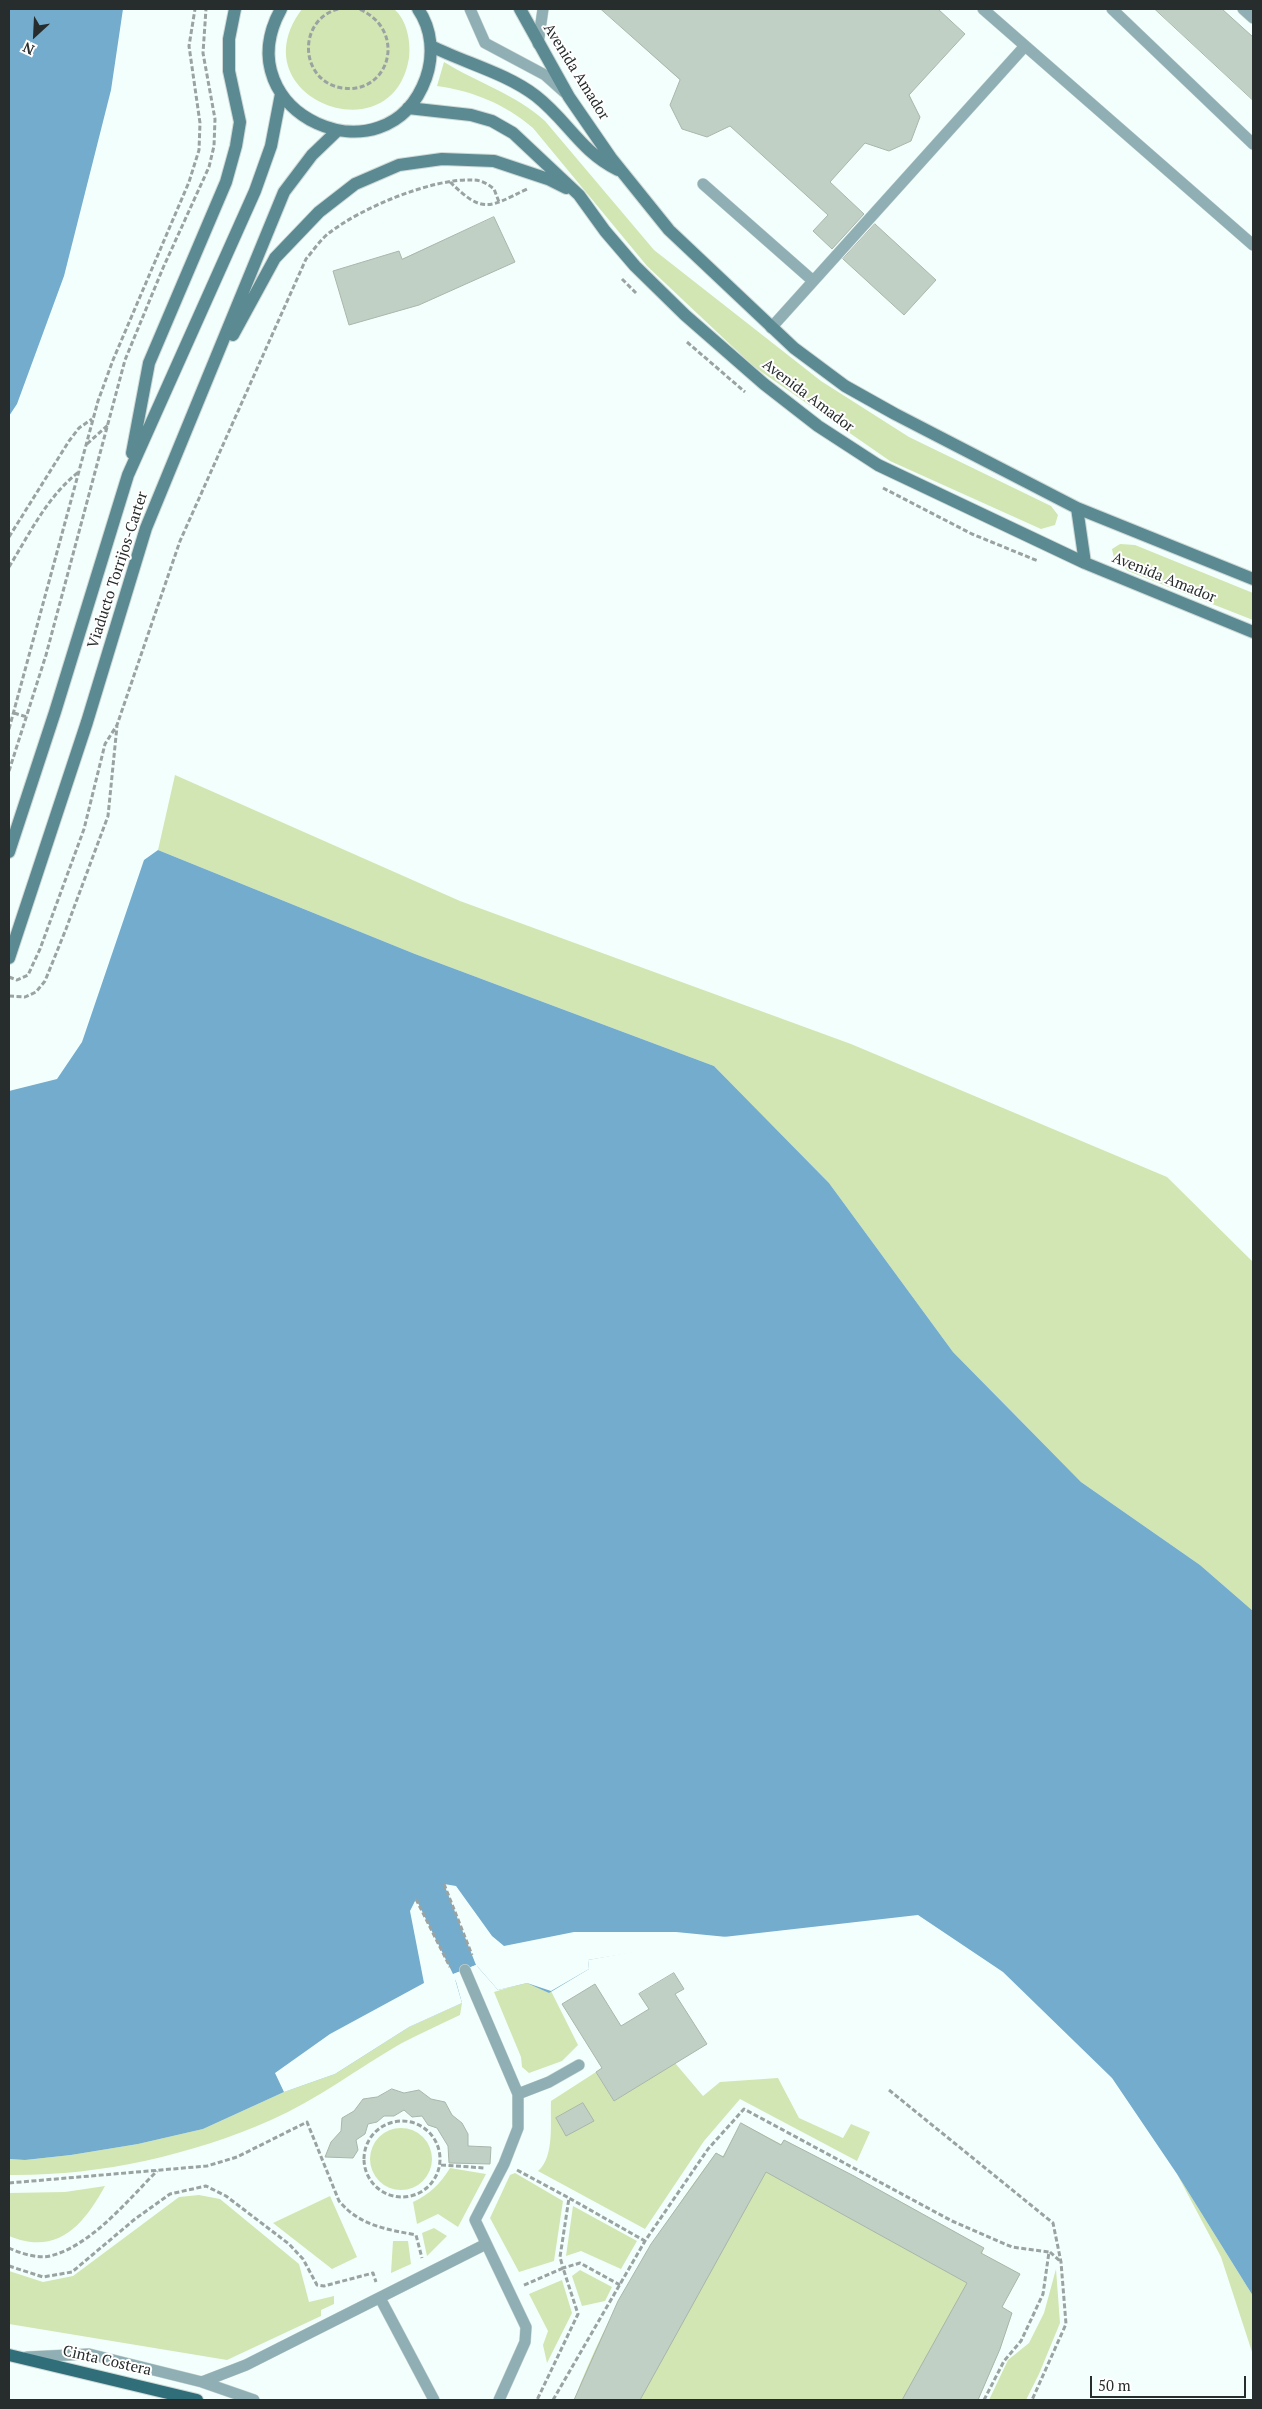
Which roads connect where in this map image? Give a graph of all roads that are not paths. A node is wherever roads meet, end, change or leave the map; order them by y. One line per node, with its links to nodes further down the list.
1 (235, 9): 26 (main road)
2 (281, 9): 14 (main road)
3 (418, 9): 12 (main road)
4 (470, 9): 15 (lane)
5 (520, 9): 11 (main road, Avenida Amador)
6 (542, 9): 11 (lane)
7 (983, 9): 13 (lane)
8 (1112, 9): 18 (lane)
9 (1243, 9): 10 (lane)
10 (1253, 18)
11 (538, 44): 15 (main road, Avenida Amador)
12 (431, 46): 16 (main road); 19 (main road, Avenida Amador)
13 (1025, 46): 22 (lane); 23 (lane)
14 (281, 94): 17 (main road); 26 (main road, Viaducto Torrijos-Carter)
15 (569, 97): 19 (main road, Avenida Amador)
16 (408, 108): 17 (main road); 21 (main road, Avenida Amador)
17 (337, 131): 25 (main road, Viaducto Torrijos-Carter)
18 (1253, 144)
19 (625, 174): 24 (main road, Avenida Amador)
20 (703, 184): 23 (lane)
21 (579, 195): 25 (main road); 28 (main road, Avenida Amador)
22 (1253, 245)
23 (812, 280): 24 (lane)
24 (771, 328): 27 (main road, Avenida Amador)
25 (202, 392): 32 (main road, Viaducto Torrijos-Carter)
26 (128, 475): 31 (main road, Viaducto Torrijos-Carter)
27 (1077, 508): 28 (main road); 29 (main road, Avenida Amador)
28 (1085, 563): 30 (main road, Avenida Amador)
29 (1253, 579)
30 (1253, 632)
31 (9, 852)
32 (9, 958)
33 (459, 1972): 35 (lane)
34 (579, 2065): 35 (lane)
35 (518, 2094): 36 (lane)
36 (486, 2244): 37 (lane); 44 (lane)
37 (380, 2298): 40 (lane); 43 (lane)
38 (9, 2355): 39 (main road, Cinta Costera)
39 (22, 2357): 40 (lane); 41 (main road, Cinta Costera)
40 (202, 2382): 42 (lane)
41 (197, 2400)
42 (254, 2400)
43 (434, 2400)
44 (499, 2400)

